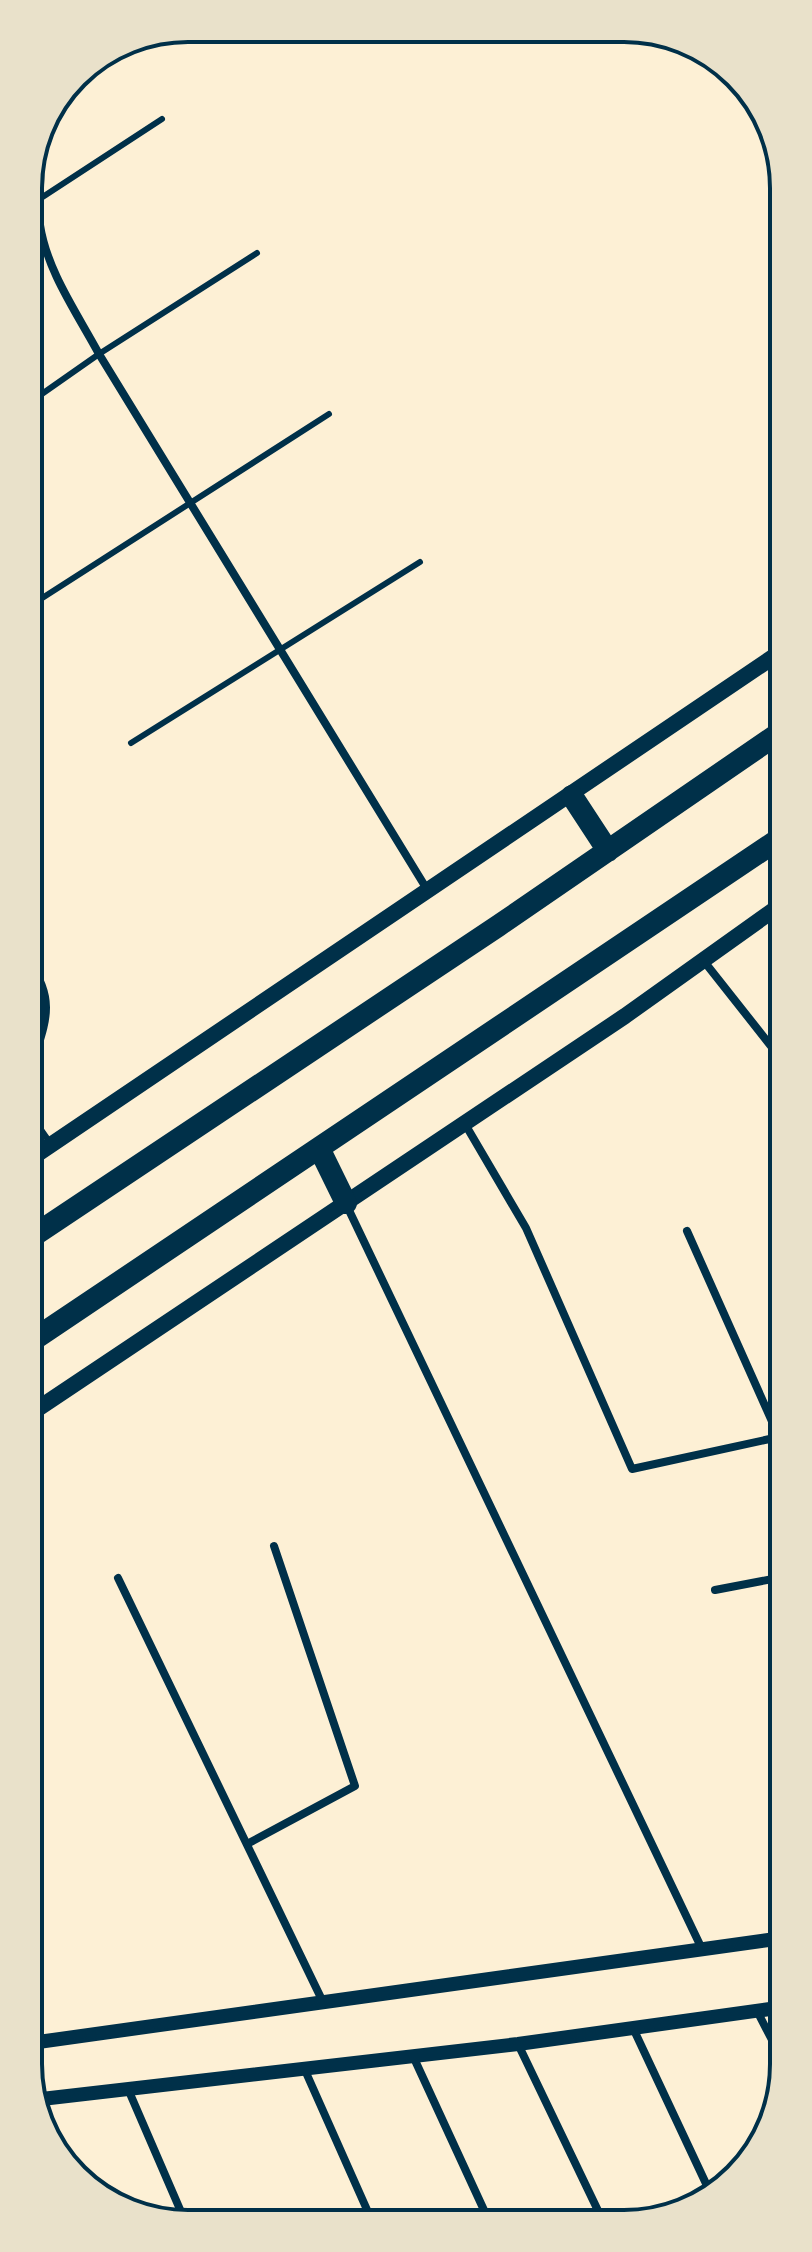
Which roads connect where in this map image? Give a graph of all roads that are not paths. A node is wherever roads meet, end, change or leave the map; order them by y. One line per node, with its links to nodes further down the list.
1 (162, 119): 2 (lane)
2 (42, 197)
3 (42, 234): 5 (street)
4 (257, 253): 5 (lane)
5 (99, 354): 6 (lane); 8 (street)
6 (42, 394)
7 (329, 414): 8 (lane)
8 (191, 504): 10 (lane); 11 (street)
9 (420, 562): 11 (lane)
10 (42, 598)
11 (279, 649): 14 (lane); 18 (street)
12 (770, 659): 15 (main road)
13 (770, 739): 17 (highway)
14 (131, 743)
15 (572, 796): 17 (highway); 18 (main road)
16 (770, 845): 27 (highway)
17 (608, 851): 30 (highway)
18 (429, 892): 26 (main road)
19 (770, 913): 20 (main road)
20 (703, 960): 23 (street); 24 (main road)
21 (42, 985): 22 (lane)
22 (42, 1036)
23 (770, 1045)
24 (465, 1124): 29 (main road); 35 (street)
25 (42, 1131): 26 (lane)
26 (51, 1144): 28 (main road)
27 (319, 1148): 29 (highway); 32 (highway)
28 (42, 1150)
29 (346, 1203): 33 (main road); 42 (street)
30 (42, 1230)
31 (687, 1231): 34 (street)
32 (42, 1334)
33 (42, 1406)
34 (770, 1417)
35 (770, 1439)
36 (274, 1546): 40 (street)
37 (118, 1578): 40 (street)
38 (770, 1579): 39 (street)
39 (715, 1590)
40 (247, 1844): 43 (street)
41 (770, 1940): 42 (street)
42 (702, 1949): 43 (street)
43 (323, 2003): 48 (street)
44 (770, 2009): 45 (street)
45 (757, 2011): 46 (street); 47 (street)
46 (633, 2028): 49 (street); 54 (street)
47 (770, 2036)
48 (42, 2041)
49 (518, 2044): 50 (street); 58 (street)
50 (413, 2055): 51 (street); 57 (street)
51 (304, 2068): 52 (street); 56 (street)
52 (128, 2089): 53 (street); 55 (street)
53 (46, 2098)
54 (706, 2184)
55 (180, 2210)
56 (367, 2210)
57 (484, 2210)
58 (598, 2210)

